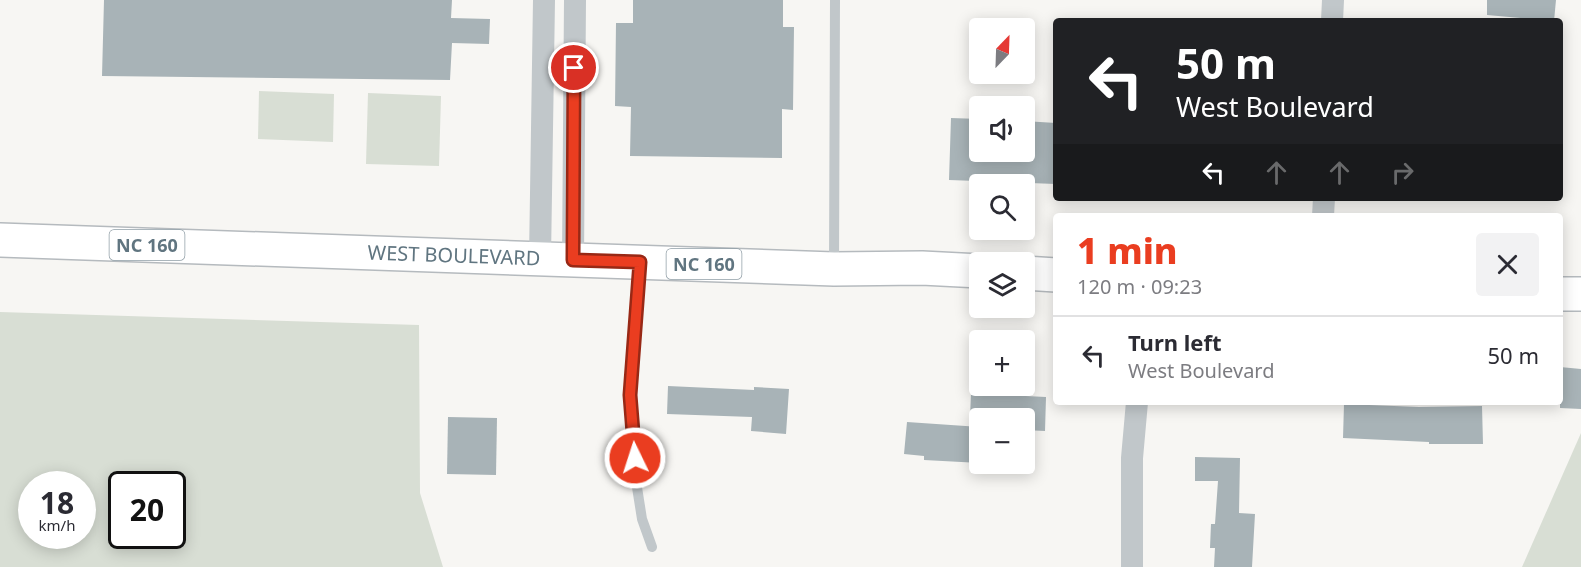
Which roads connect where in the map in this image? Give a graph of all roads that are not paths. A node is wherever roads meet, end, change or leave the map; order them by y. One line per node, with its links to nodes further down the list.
1 (544, 0): 7 (street)
2 (575, 0): 8 (street)
3 (835, 0): 10 (lane)
4 (1333, 0): 5 (street)
5 (1332, 18)
6 (0, 240): 7 (main road, WEST BOULEVARD / NC 160)
7 (540, 258): 8 (main road, WEST BOULEVARD / NC 160)
8 (573, 260): 9 (main road, WEST BOULEVARD / NC 160)
9 (640, 262): 10 (main road, WEST BOULEVARD / NC 160); 17 (lane)
10 (834, 269): 11 (main road, WEST BOULEVARD / NC 160)
11 (969, 270)
12 (1035, 274): 13 (main road)
13 (1053, 275)
14 (1563, 294): 15 (main road)
15 (1581, 294)
16 (1137, 405): 18 (street)
17 (652, 547)
18 (1132, 567)

